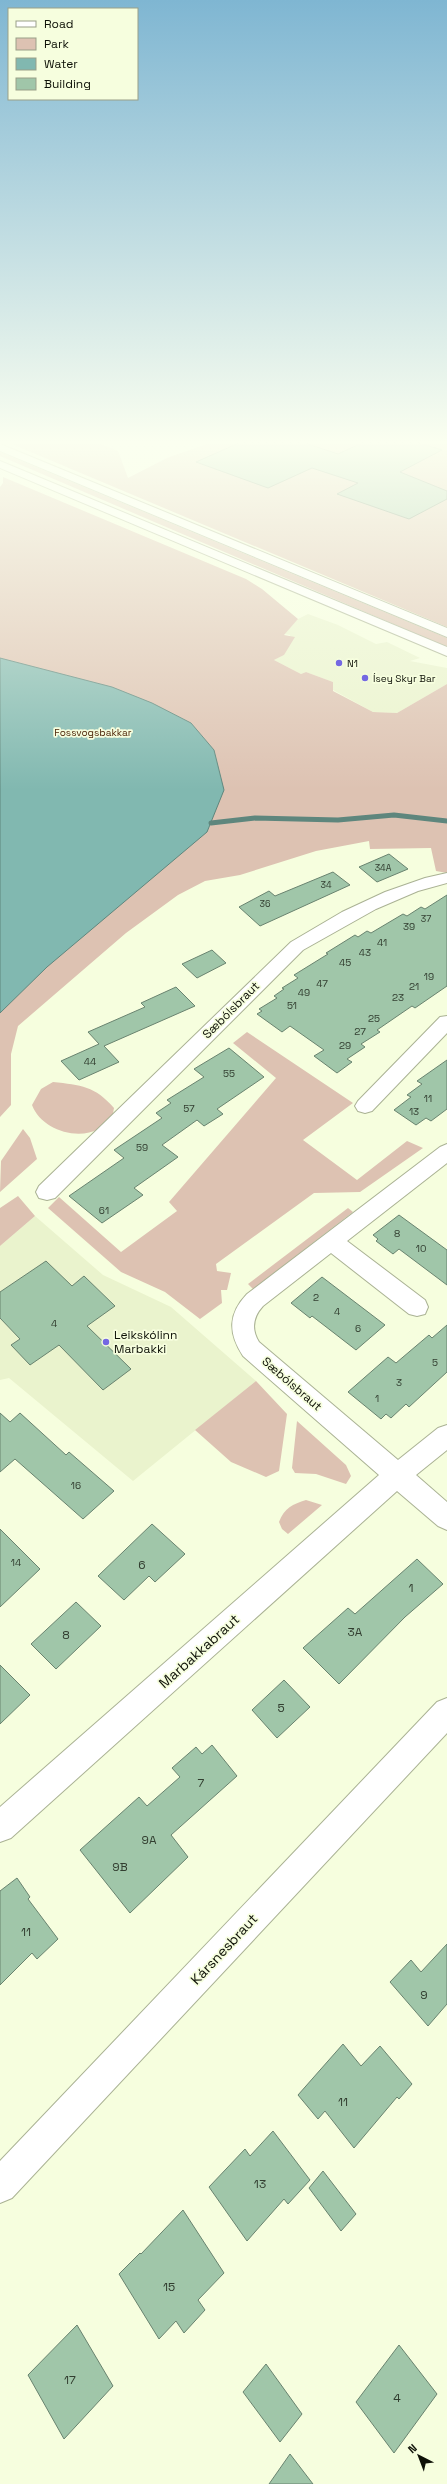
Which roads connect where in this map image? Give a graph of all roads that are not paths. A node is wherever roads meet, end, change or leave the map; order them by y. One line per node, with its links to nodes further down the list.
1 (223, 558): 4 (street)
2 (267, 558): 3 (street)
3 (447, 633)
4 (447, 652)
5 (447, 878): 9 (street, Sæbólsbraut)
6 (447, 1022): 7 (street)
7 (365, 1106)
8 (447, 1152): 10 (street, Sæbólsbraut)
9 (47, 1192)
10 (331, 1241): 11 (street); 13 (street, Sæbólsbraut)
11 (417, 1307)
12 (447, 1436): 13 (street, Marbakkabraut)
13 (397, 1475): 14 (street, Sæbólsbraut); 16 (street, Marbakkabraut)
14 (447, 1518)
15 (447, 1712): 17 (street, Kársnesbraut)
16 (0, 1827)
17 (0, 2186)

